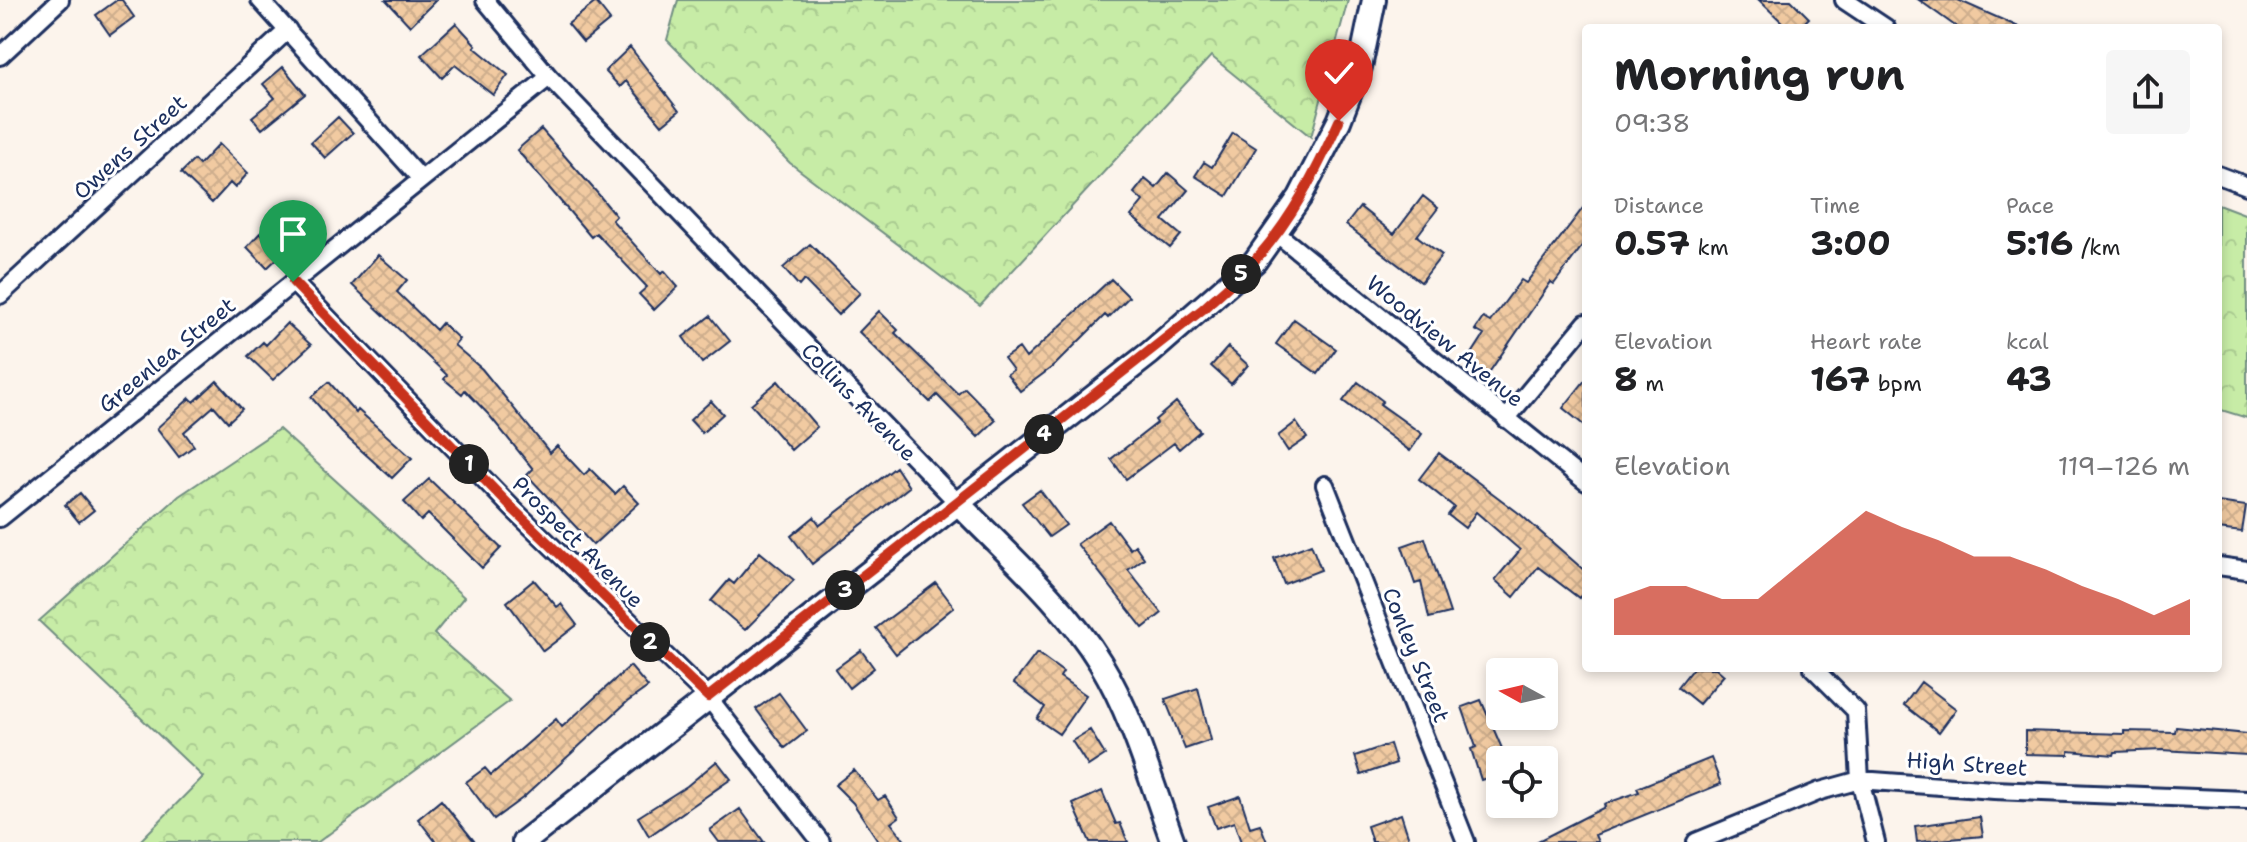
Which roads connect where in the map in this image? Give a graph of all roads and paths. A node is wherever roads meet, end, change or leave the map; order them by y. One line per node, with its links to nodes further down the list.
1 (60, 0): 8 (street)
2 (260, 0): 7 (street)
3 (485, 0): 9 (street, Collins Avenue)
4 (1374, 0): 13 (street)
5 (1844, 0): 6 (street)
6 (1880, 24)
7 (288, 30): 11 (street); 15 (street, Owens Street)
8 (0, 56)
9 (549, 77): 11 (street, Greenlea Street); 20 (street, Collins Avenue)
10 (2222, 177): 12 (street)
11 (420, 178): 14 (street, Greenlea Street)
12 (2247, 186)
13 (1276, 233): 17 (street, Woodview Avenue); 20 (street)
14 (293, 282): 21 (street, Greenlea Street); 25 (street, Prospect Avenue)
15 (0, 295)
16 (1582, 328): 17 (street)
17 (1506, 419): 18 (street, Woodview Avenue)
18 (1582, 479)
19 (1325, 485): 31 (street, Conley Street)
20 (958, 503): 25 (street); 30 (street, Collins Avenue)
21 (0, 518)
22 (2222, 567): 23 (street)
23 (2247, 570)
24 (1817, 672): 26 (street)
25 (708, 697): 28 (street); 29 (street, Prospect Avenue)
26 (1860, 780): 27 (street, High Street); 32 (street, High Street); 33 (street)
27 (2247, 800)
28 (524, 842)
29 (821, 842)
30 (1173, 842)
31 (1466, 842)
32 (1696, 842)
33 (1876, 842)

